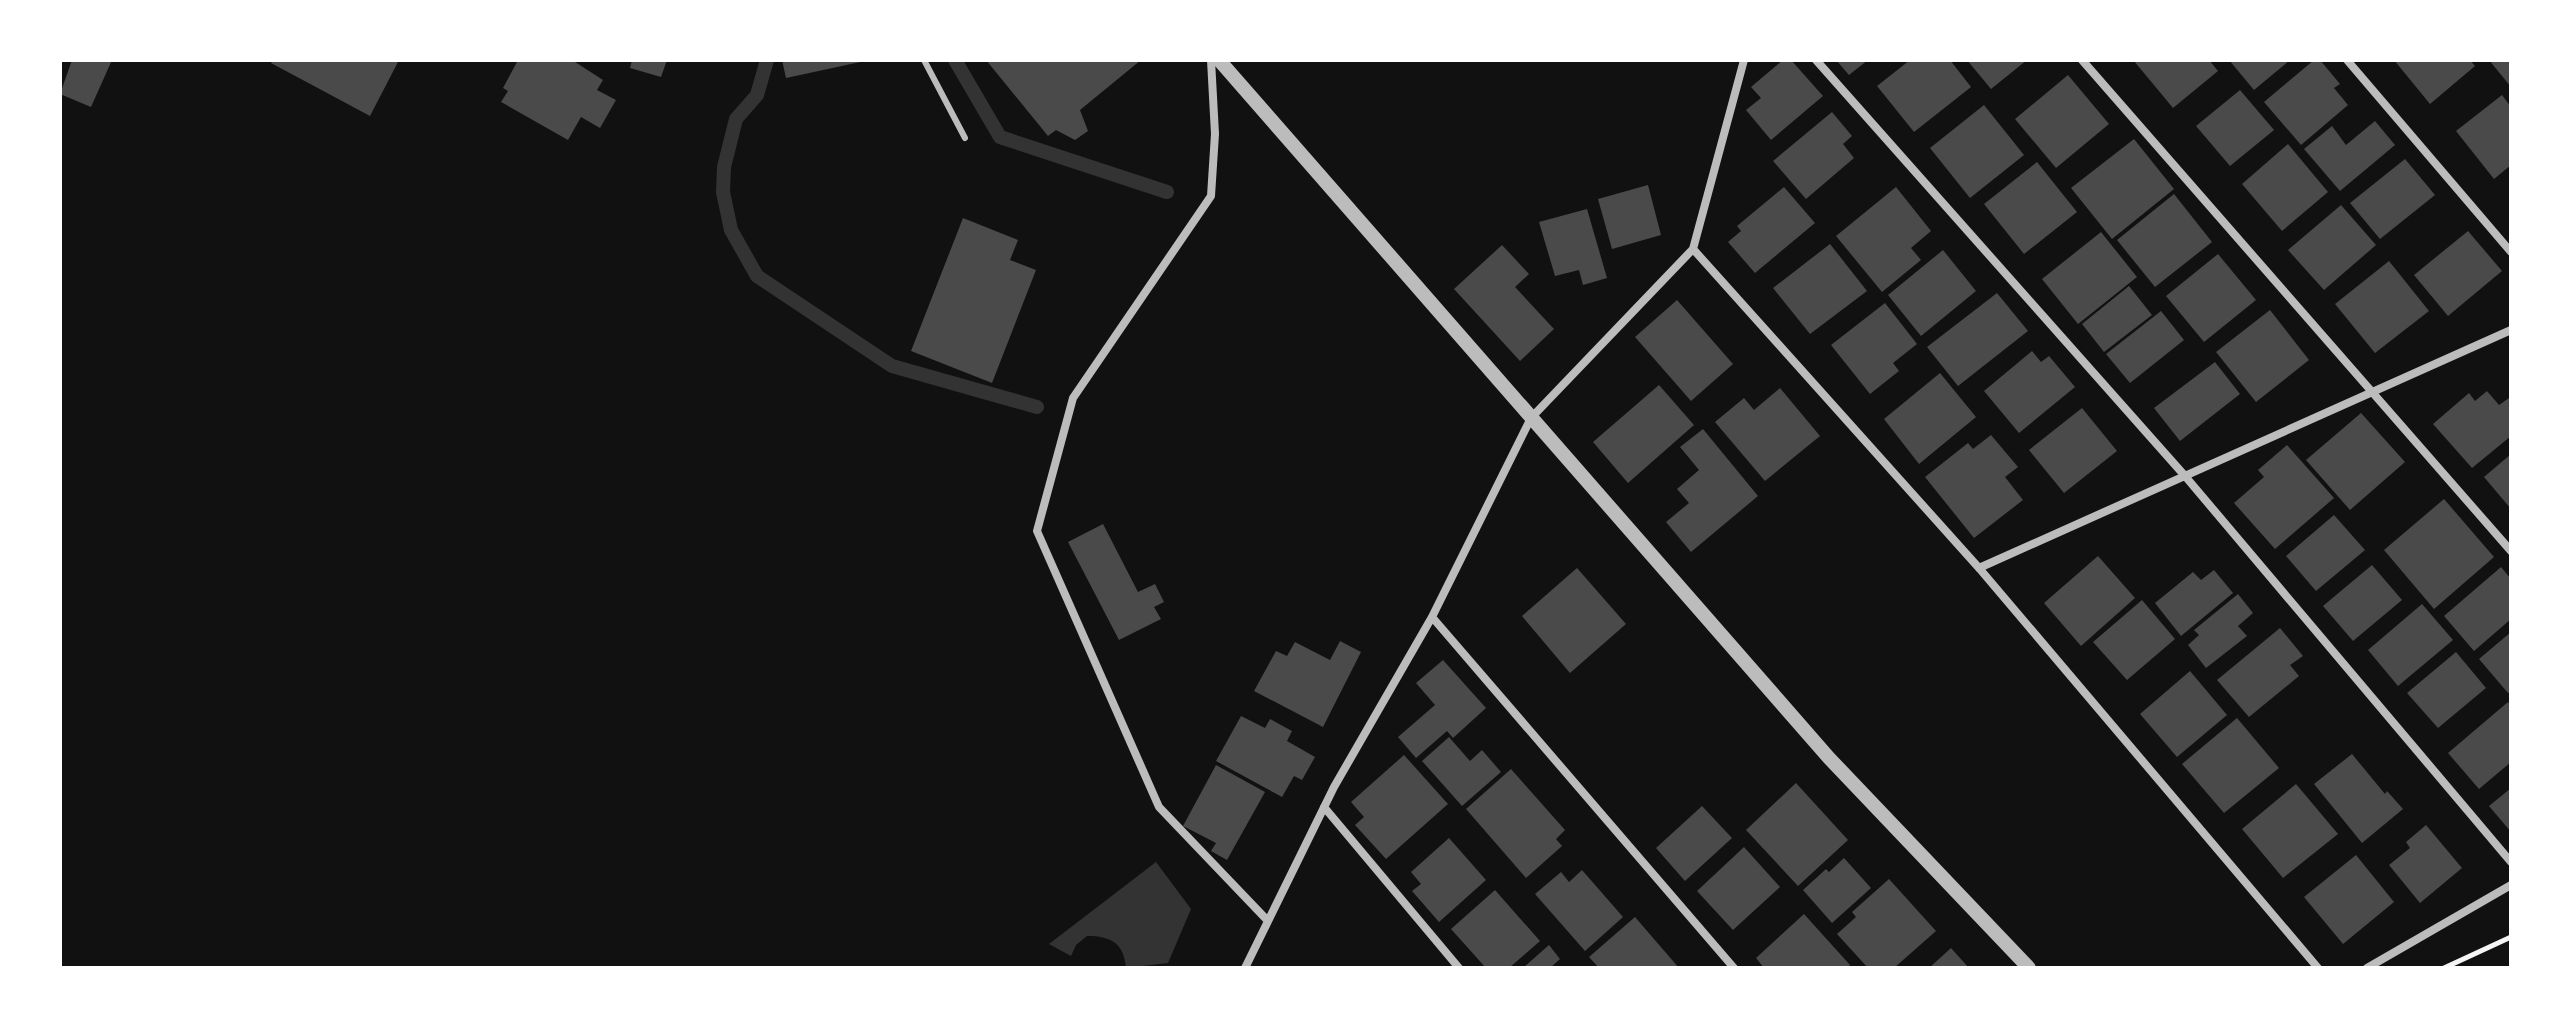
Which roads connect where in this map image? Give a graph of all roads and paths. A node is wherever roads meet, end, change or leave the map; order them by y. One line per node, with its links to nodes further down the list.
1 (924, 60): 8 (lane)
2 (1211, 60): 21 (street)
3 (1219, 60): 13 (street)
4 (1744, 60): 9 (street)
5 (1816, 60): 14 (street)
6 (2082, 60): 12 (street)
7 (2347, 60): 10 (street)
8 (965, 138)
9 (1693, 249): 13 (street); 16 (street)
10 (2511, 252)
11 (2511, 330): 12 (street)
12 (2373, 392): 14 (street); 15 (street)
13 (1531, 418): 17 (street); 26 (street)
14 (2185, 476): 16 (street); 19 (street)
15 (2511, 551)
16 (1979, 568): 27 (street)
17 (1432, 617): 18 (street); 25 (street)
18 (1324, 807): 21 (street); 24 (street)
19 (2511, 862)
20 (2511, 885): 28 (street)
21 (1268, 921): 23 (street)
22 (2511, 937): 29 (path)
23 (1245, 968)
24 (1459, 968)
25 (1734, 968)
26 (2029, 968)
27 (2318, 968)
28 (2367, 968)
29 (2444, 968)

